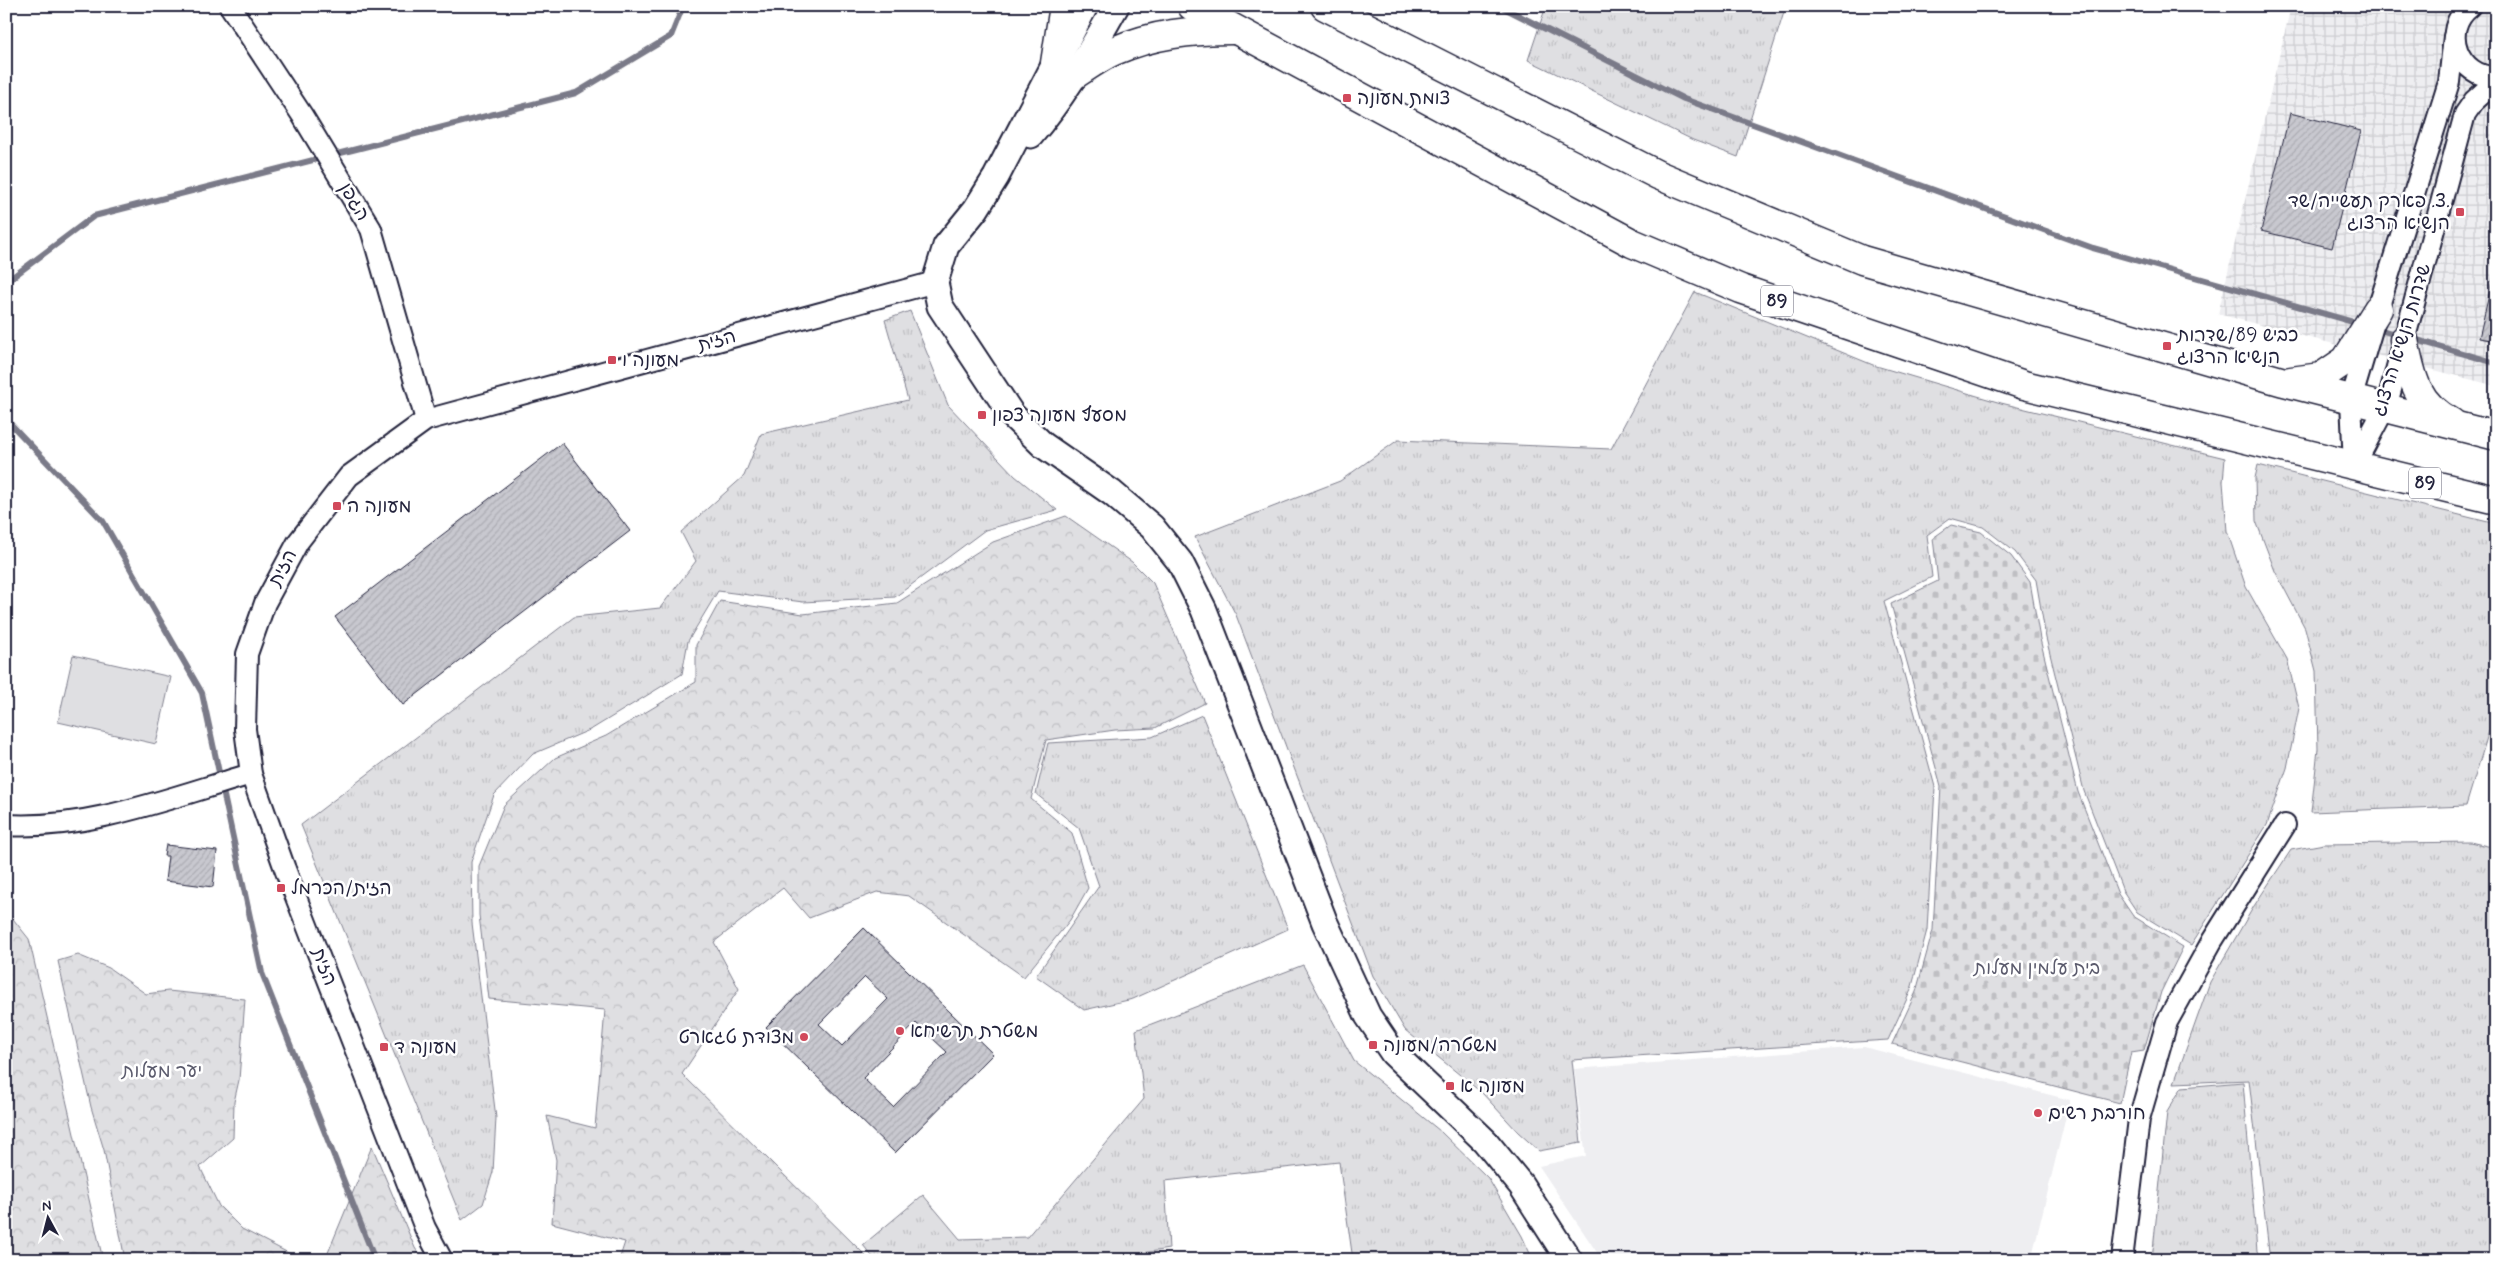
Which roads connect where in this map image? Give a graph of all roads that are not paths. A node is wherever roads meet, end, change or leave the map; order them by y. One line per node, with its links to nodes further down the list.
1 (230, 6): 18 (street, הגפן)
2 (1064, 6): 10 (highway)
3 (1085, 6): 10 (main road)
4 (1116, 6): 10 (main road)
5 (1192, 6): 8 (highway, 89)
6 (1324, 6): 15 (highway)
7 (2468, 7): 9 (street, שדרות הנשיא הרצוג)
8 (1240, 30): 10 (highway); 21 (highway, 89)
9 (2454, 36): 11 (street); 13 (street, שדרות הנשיא הרצוג)
10 (1065, 69): 12 (main road)
11 (2496, 79): 14 (street, שדרות הנשיא הרצוג)
12 (935, 282): 18 (street, הזית); 27 (main road)
13 (2378, 309): 15 (highway); 16 (street, שדרות הנשיא הרצוג)
14 (2404, 340): 17 (street, שדרות הנשיא הרצוג); 19 (highway)
15 (2284, 382): 16 (highway)
16 (2351, 400): 17 (highway); 21 (street, שדרות הנשיא הרצוג)
17 (2384, 409): 19 (highway); 21 (street, שדרות הנשיא הרצוג)
18 (426, 420): 23 (street, הזית)
19 (2464, 428): 20 (highway)
20 (2496, 436)
21 (2354, 466): 22 (highway, 89)
22 (2496, 500)
23 (251, 774): 24 (street); 26 (street, הזית)
24 (6, 825)
25 (2285, 825): 28 (street)
26 (442, 1260)
27 (1569, 1260)
28 (2122, 1260)

